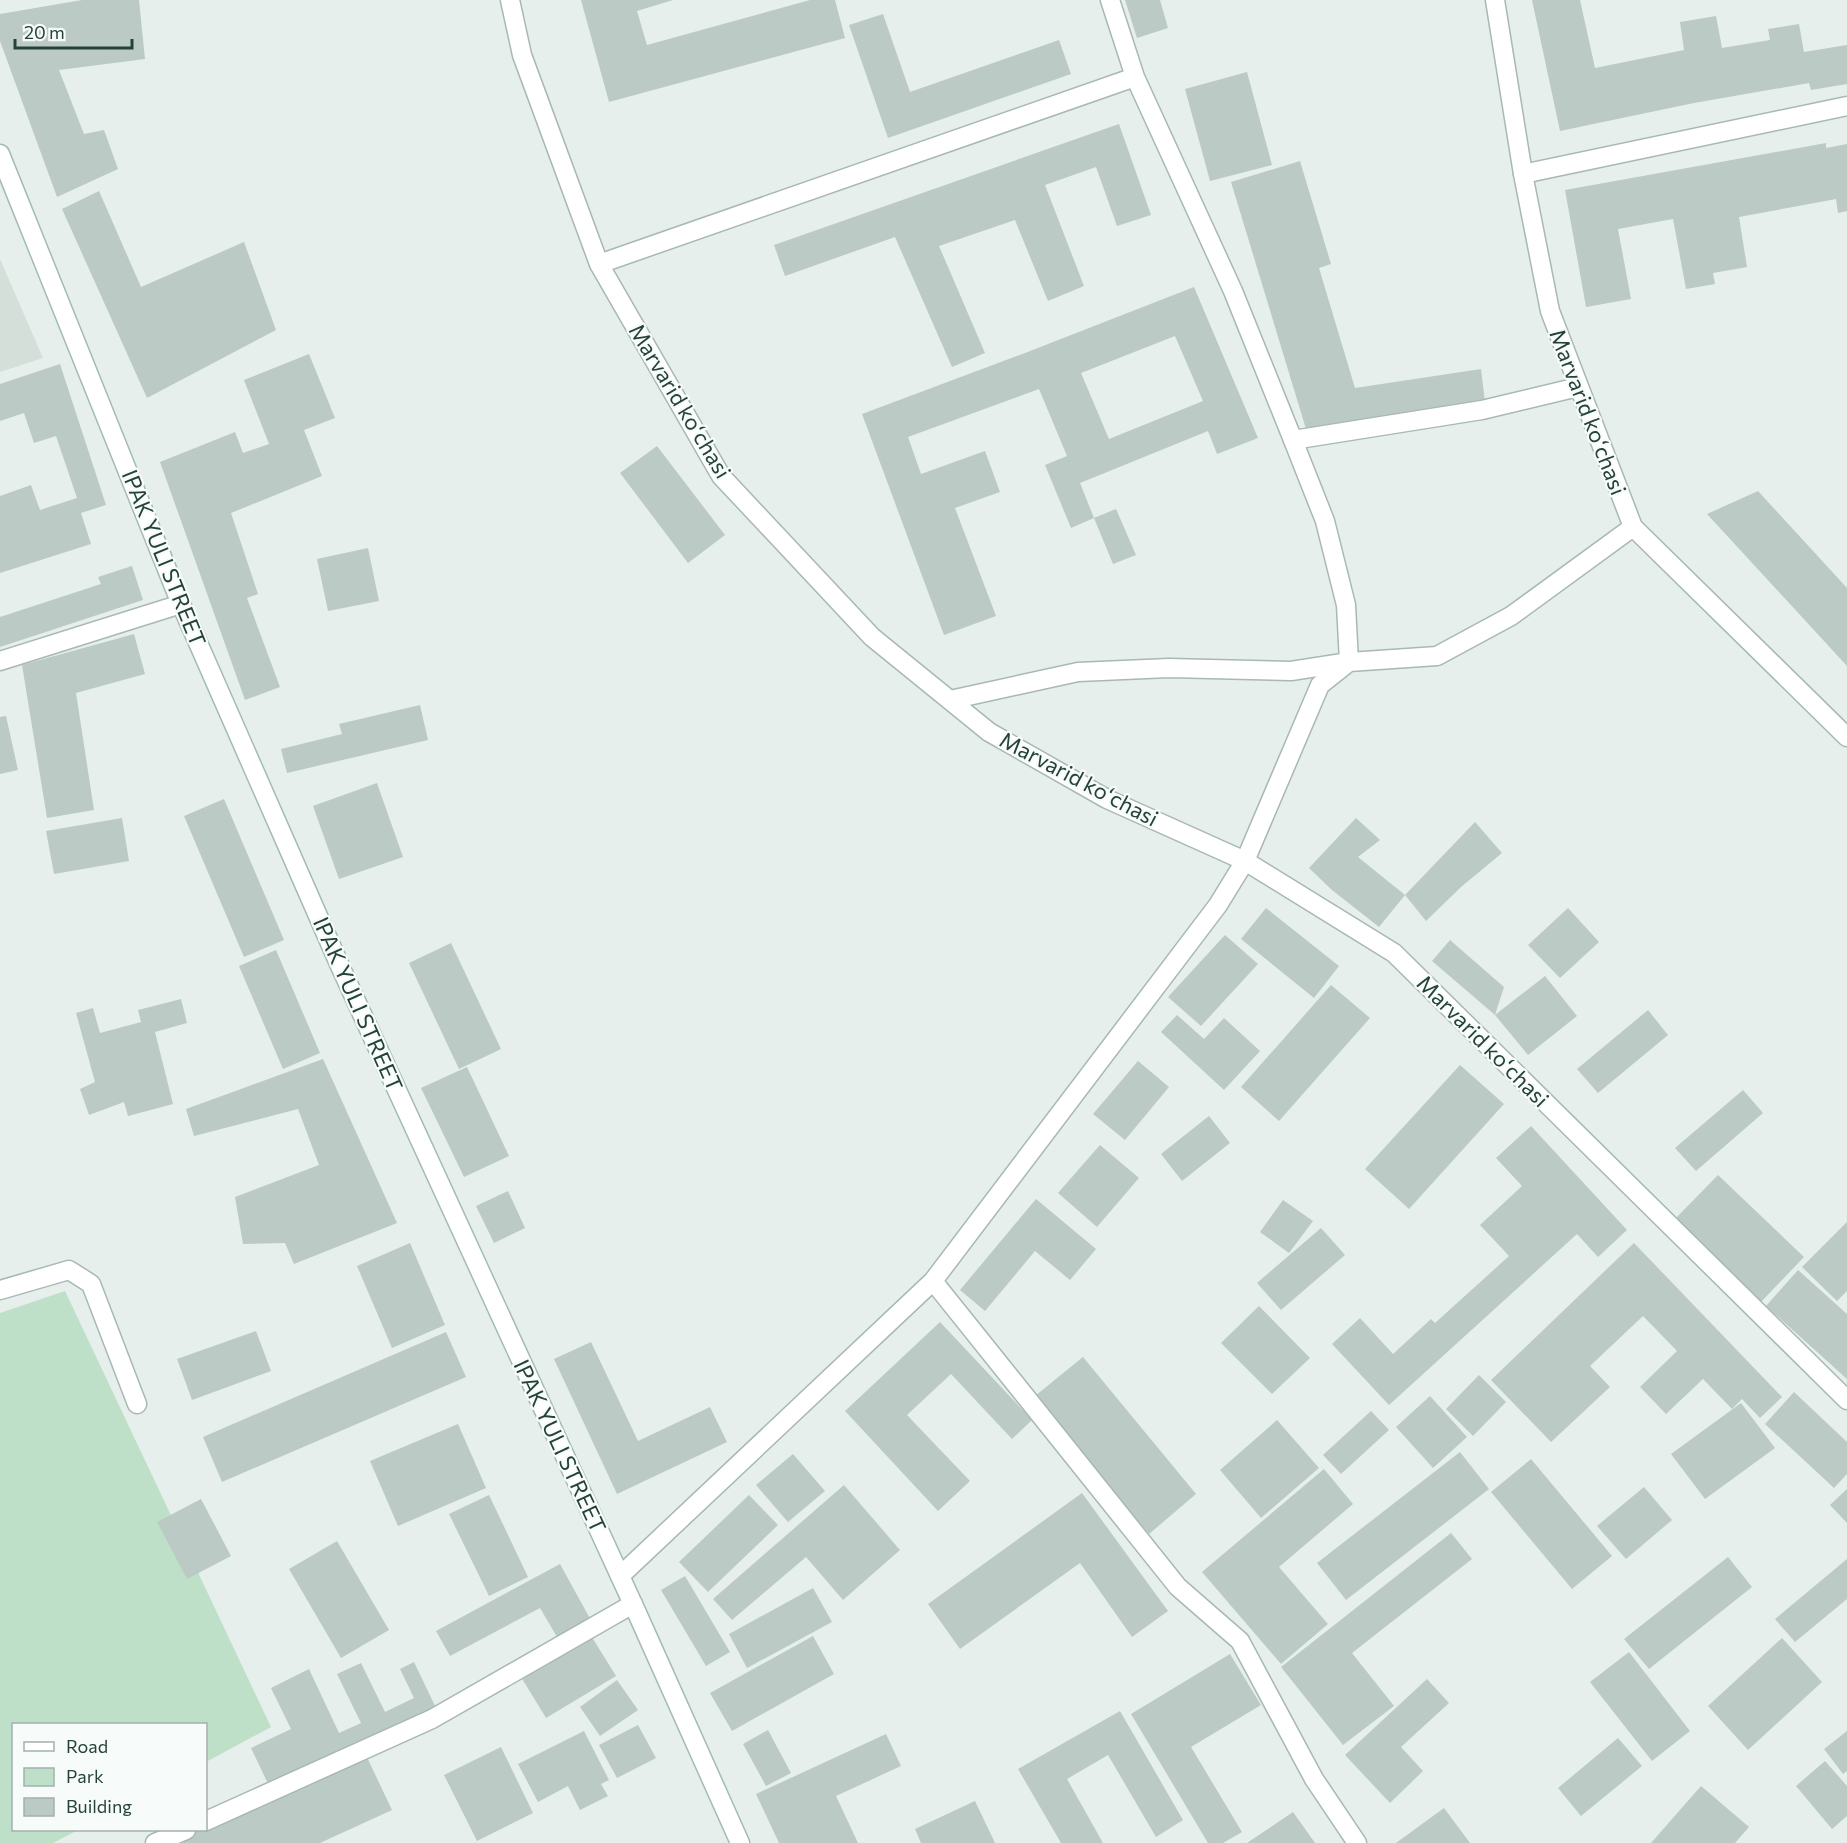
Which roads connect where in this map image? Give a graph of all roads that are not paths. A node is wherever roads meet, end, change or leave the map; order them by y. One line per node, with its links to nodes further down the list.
1 (510, 0): 8 (street, Marvarid koʻchasi)
2 (1110, 0): 4 (street)
3 (1495, 0): 7 (street, Marvarid koʻchasi)
4 (1135, 77): 8 (street); 10 (street)
5 (1847, 106): 7 (street)
6 (0, 154): 12 (street, IPAK YULI STREET)
7 (1523, 174): 9 (street, Marvarid koʻchasi)
8 (599, 264): 15 (street, Marvarid koʻchasi)
9 (1578, 387): 10 (street); 11 (street, Marvarid koʻchasi)
10 (1293, 440): 14 (street)
11 (1633, 528): 14 (street); 16 (street, Marvarid koʻchasi)
12 (181, 604): 13 (street); 22 (street, IPAK YULI STREET)
13 (0, 662)
14 (1349, 662): 15 (street); 17 (street)
15 (950, 700): 17 (street, Marvarid koʻchasi)
16 (1847, 737)
17 (1245, 861): 18 (street); 20 (street, Marvarid koʻchasi)
18 (933, 1281): 22 (street); 28 (street)
19 (0, 1290): 21 (street)
20 (1847, 1400)
21 (137, 1404)
22 (620, 1576): 23 (street, IPAK YULI STREET)
23 (633, 1604): 24 (street); 27 (street, IPAK YULI STREET)
24 (207, 1821)
25 (184, 1831): 26 (street)
26 (155, 1843)
27 (740, 1843)
28 (1357, 1843)

